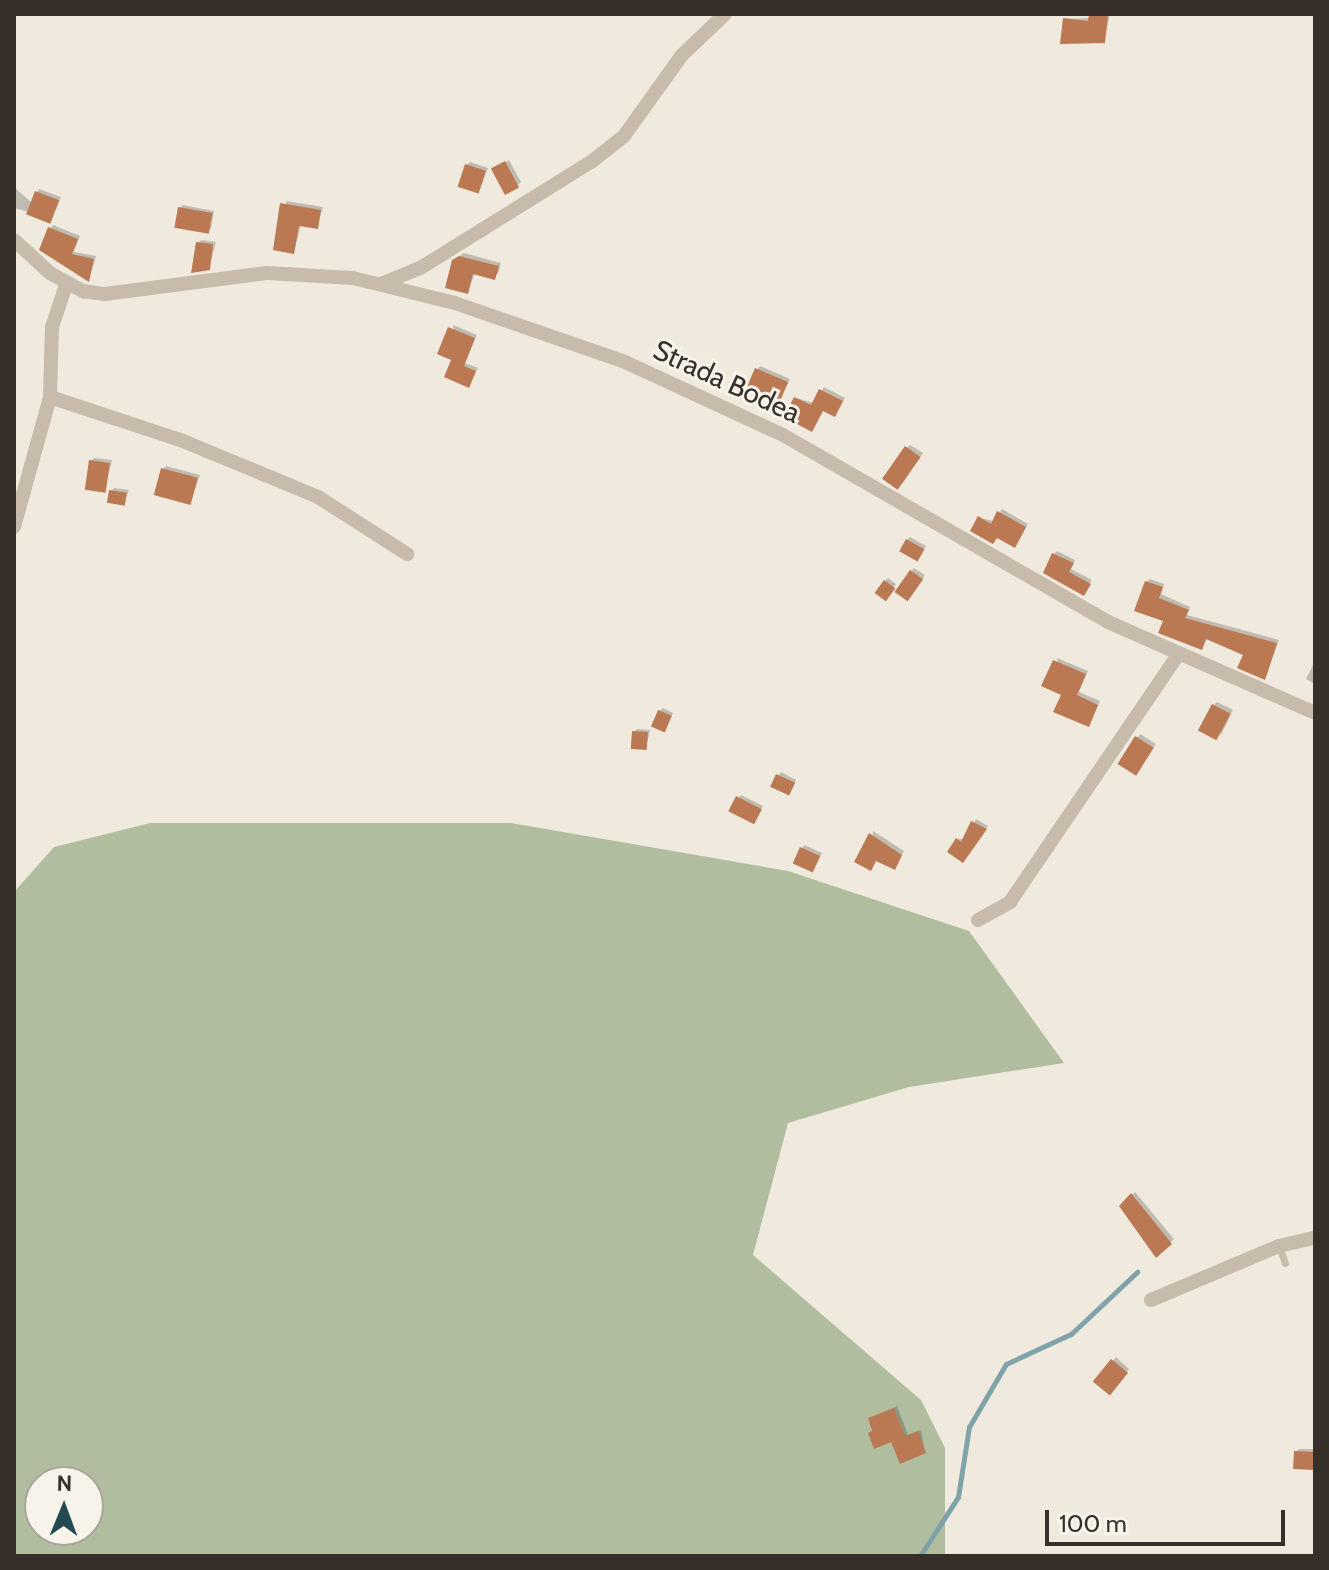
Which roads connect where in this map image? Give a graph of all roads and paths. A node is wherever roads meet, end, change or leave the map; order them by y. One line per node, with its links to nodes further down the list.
1 (725, 14): 3 (street)
2 (14, 240): 4 (street)
3 (381, 284): 4 (street, Strada Bodea); 8 (street, Strada Bodea)
4 (66, 285): 5 (street)
5 (50, 397): 6 (street); 7 (street)
6 (14, 527)
7 (407, 554)
8 (1177, 656): 9 (street, Strada Bodea); 10 (street)
9 (1315, 713)
10 (978, 920)
11 (1315, 1238): 12 (street)
12 (1279, 1246): 13 (lane); 14 (street)
13 (1285, 1263)
14 (1151, 1300)

